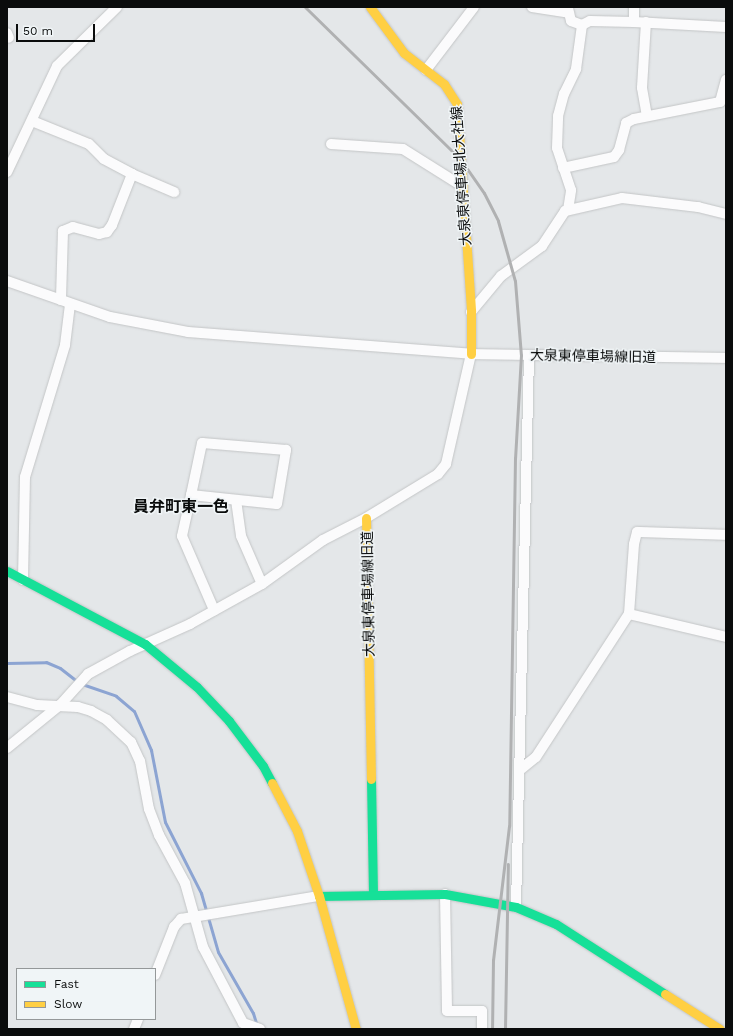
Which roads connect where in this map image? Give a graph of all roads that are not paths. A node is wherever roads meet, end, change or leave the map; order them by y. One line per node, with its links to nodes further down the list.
1 (117, 7): 14 (street)
2 (370, 7): 11 (street, 大泉東停車場北大社線)
3 (474, 7): 11 (street)
4 (532, 7): 6 (street)
5 (634, 7): 7 (street)
6 (568, 10): 9 (street)
7 (634, 22): 8 (street); 9 (street)
8 (646, 22): 10 (street); 13 (street)
9 (582, 25): 16 (street)
10 (726, 27)
11 (426, 70): 19 (street, 大泉東停車場北大社線)
12 (726, 80): 13 (street)
13 (647, 116): 16 (street)
14 (32, 121): 17 (street); 18 (street)
15 (331, 144): 19 (street)
16 (563, 168): 21 (street)
17 (7, 172)
18 (132, 174): 20 (street); 24 (street)
19 (462, 186): 25 (street, 大泉東停車場北大社線)
20 (174, 192)
21 (568, 210): 22 (street); 25 (street)
22 (726, 214)
23 (7, 281): 24 (street)
24 (65, 302): 26 (street); 34 (street)
25 (471, 312): 26 (street, 大泉東停車場北大社線)
26 (471, 354): 27 (street, 大泉東停車場線旧道); 31 (street, 大泉東停車場線旧道)
27 (529, 355): 28 (street, 大泉東停車場線旧道); 43 (street)
28 (726, 358)
29 (191, 495): 30 (street); 30 (street); 36 (street)
30 (236, 500): 35 (street)
31 (366, 518): 35 (street); 45 (street, 大泉東停車場線旧道)
32 (726, 535): 37 (street)
33 (7, 571): 34 (street)
34 (24, 580): 39 (street)
35 (262, 584): 36 (street)
36 (214, 610): 39 (street)
37 (629, 614): 38 (street); 43 (street)
38 (726, 637)
39 (144, 644): 41 (street); 46 (street)
40 (7, 697): 41 (street)
41 (60, 706): 42 (street); 48 (street)
42 (7, 748)
43 (521, 769): 47 (street)
44 (445, 894): 45 (street); 47 (street); 52 (street)
45 (373, 895): 46 (street)
46 (319, 896): 48 (street); 51 (street)
47 (516, 907): 53 (street)
48 (196, 917): 49 (street); 50 (street)
49 (156, 972)
50 (260, 1029)
51 (356, 1029)
52 (482, 1029)
53 (720, 1029)

